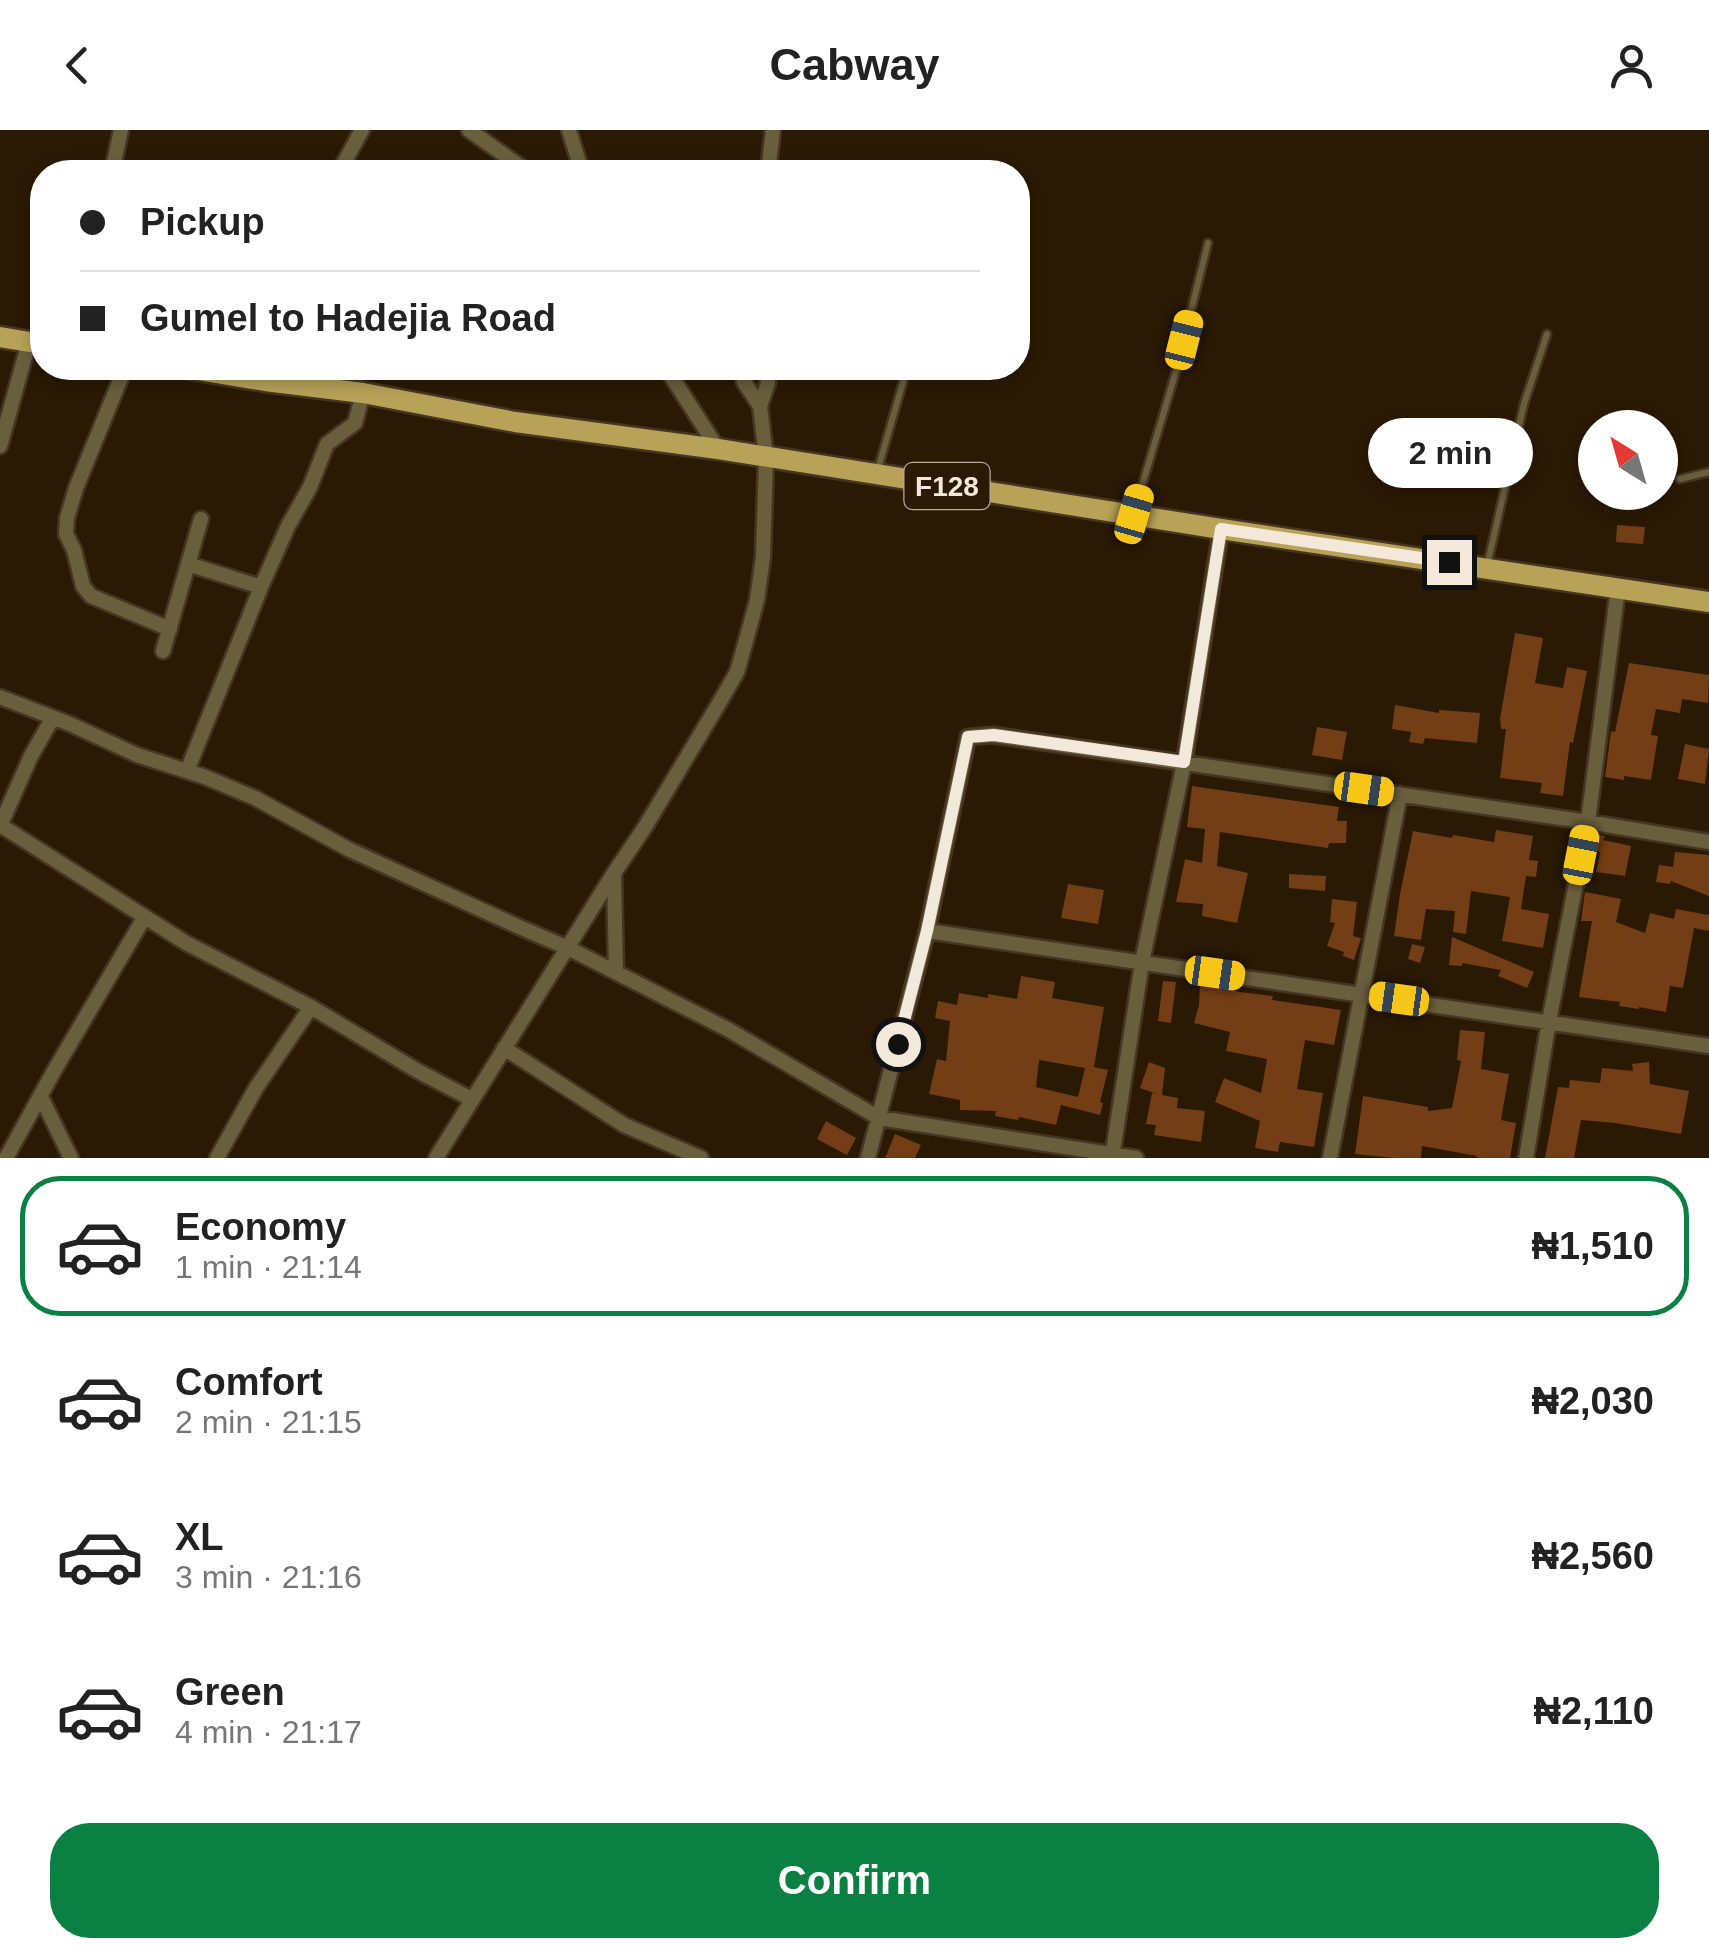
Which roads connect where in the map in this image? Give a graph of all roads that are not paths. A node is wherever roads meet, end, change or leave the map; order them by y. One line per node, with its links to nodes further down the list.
1 (121, 130): 6 (street)
2 (362, 130): 7 (street)
3 (469, 130): 8 (street)
4 (569, 130): 9 (street)
5 (772, 130): 10 (street)
6 (115, 160)
7 (346, 160)
8 (511, 160)
9 (578, 160)
10 (769, 160)
11 (1208, 243): 30 (lane)
12 (1547, 334): 34 (lane)
13 (0, 338): 14 (main road)
14 (30, 342)
15 (30, 360): 24 (street)
16 (120, 380): 38 (street)
17 (297, 380): 22 (main road, F128)
18 (674, 380): 25 (street)
19 (743, 380): 23 (street)
20 (768, 380): 23 (street)
21 (904, 380): 28 (lane)
22 (363, 393): 25 (main road, F128); 35 (street)
23 (760, 406): 26 (street)
24 (0, 446)
25 (718, 449): 26 (main road, F128)
26 (766, 458): 28 (main road, F128); 48 (street)
27 (1709, 472): 29 (lane)
28 (876, 475): 30 (main road, F128)
29 (1680, 480)
30 (1134, 514): 32 (main road, F128)
31 (201, 519): 33 (street)
32 (1221, 529): 34 (main road, F128); 42 (street)
33 (188, 564): 35 (street); 38 (street)
34 (1487, 567): 36 (main road, F128)
35 (261, 586): 43 (street)
36 (1618, 588): 37 (main road, F128); 45 (street)
37 (1709, 602)
38 (170, 629): 39 (street)
39 (163, 651)
40 (0, 697): 41 (street)
41 (52, 719): 43 (street); 46 (street)
42 (1184, 762): 44 (street); 50 (street); 52 (street)
43 (187, 771): 51 (street)
44 (1400, 794): 45 (street); 54 (street)
45 (1588, 822): 47 (street); 56 (street)
46 (0, 826): 49 (street)
47 (1709, 842)
48 (614, 873): 51 (street); 53 (street)
49 (144, 918): 55 (street); 59 (street)
50 (927, 931): 52 (street); 61 (street)
51 (568, 948): 53 (street); 58 (street)
52 (1142, 962): 54 (street); 62 (street)
53 (616, 972): 61 (street)
54 (1362, 994): 56 (street); 70 (street)
55 (311, 1007): 60 (street); 65 (street)
56 (1549, 1020): 57 (street); 71 (street)
57 (1709, 1046)
58 (504, 1048): 60 (street); 67 (street)
59 (40, 1097): 63 (street); 64 (street)
60 (471, 1099): 66 (street)
61 (878, 1118): 62 (street); 68 (street)
62 (1112, 1156): 69 (street)
63 (9, 1157)
64 (71, 1158)
65 (217, 1158)
66 (436, 1158)
67 (701, 1158)
68 (868, 1158)
69 (1136, 1158)
70 (1330, 1158)
71 (1526, 1158)

